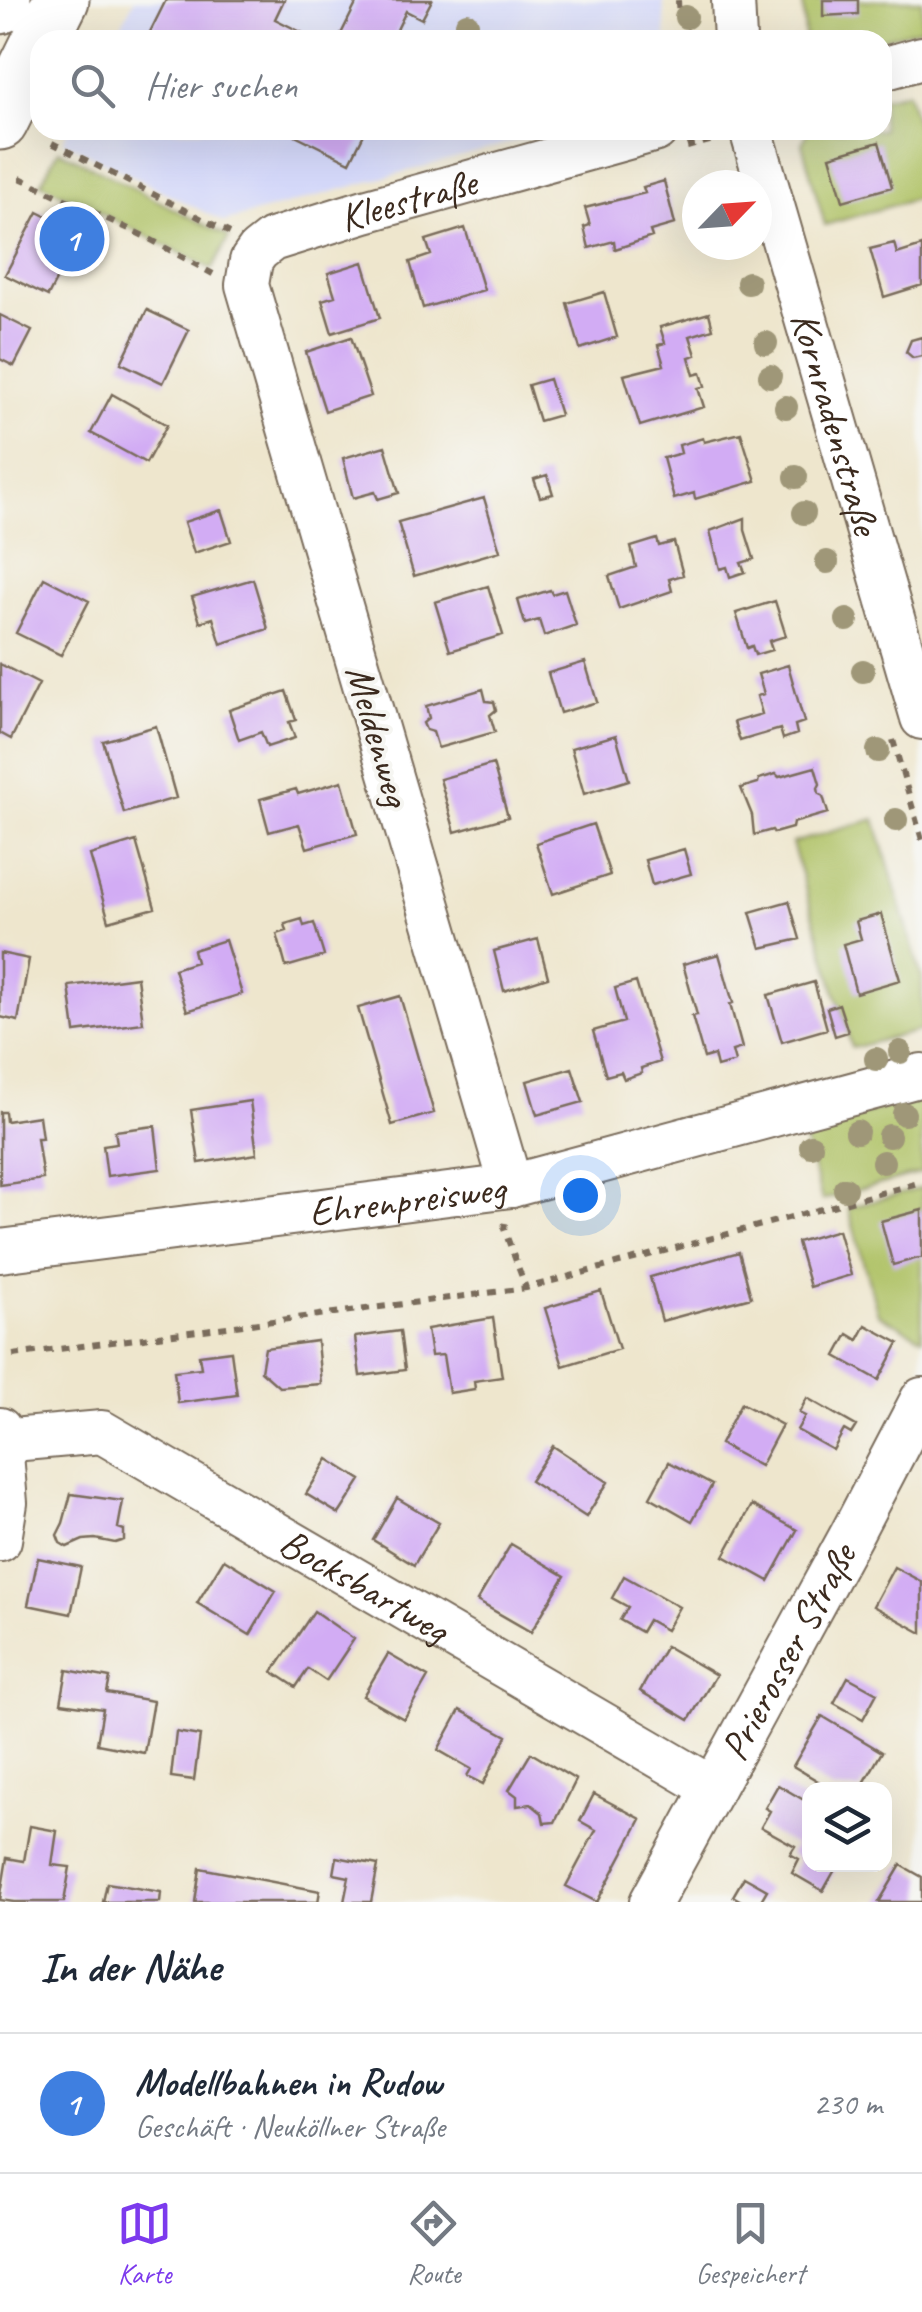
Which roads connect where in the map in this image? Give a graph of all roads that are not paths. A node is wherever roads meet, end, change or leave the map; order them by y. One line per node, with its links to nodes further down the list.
1 (61, 0): 3 (main road)
2 (734, 0): 4 (street)
3 (46, 30)
4 (736, 30)
5 (922, 58): 7 (street)
6 (30, 59): 8 (main road)
7 (892, 66)
8 (2, 111)
9 (667, 140): 11 (street, Kleestraße)
10 (736, 140): 12 (street, Kornradenstraße)
11 (235, 282): 14 (street, Meldenweg)
12 (922, 718)
13 (922, 1076): 14 (street, Ehrenpreisweg)
14 (512, 1186): 15 (street, Ehrenpreisweg)
15 (0, 1251)
16 (922, 1399): 19 (street, Prierosser Straße)
17 (1, 1435): 18 (street); 19 (street, Bocksbartweg)
18 (0, 1540)
19 (714, 1788): 20 (street, Prierosser Straße)
20 (651, 1902)

